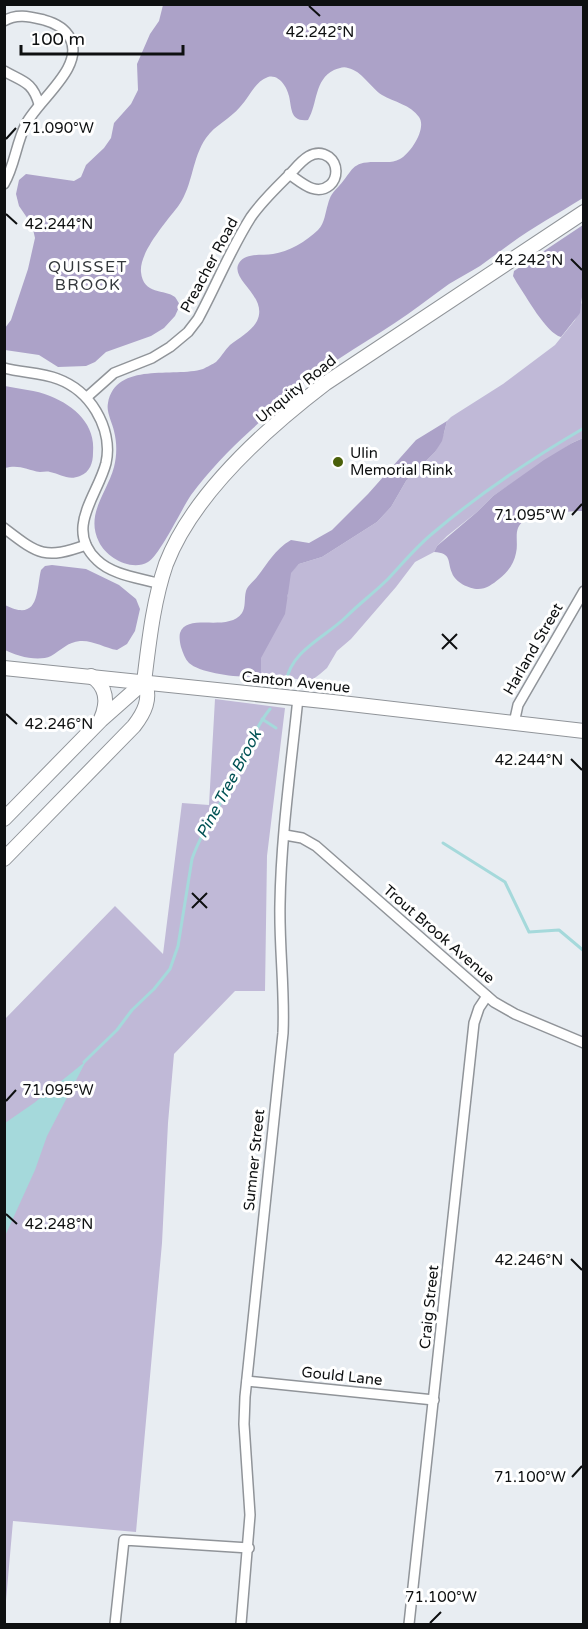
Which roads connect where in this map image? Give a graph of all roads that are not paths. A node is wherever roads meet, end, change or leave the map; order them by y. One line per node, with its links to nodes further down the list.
1 (4, 21): 3 (street)
2 (4, 71): 3 (street)
3 (39, 104): 5 (street)
4 (289, 174): 4 (street); 8 (street, Preacher Road)
5 (4, 184)
6 (584, 212): 11 (main road, Unquity Road)
7 (4, 368): 8 (street)
8 (87, 397): 10 (street)
9 (4, 528): 10 (street)
10 (86, 545): 11 (street)
11 (160, 584): 15 (main road, Unquity Road)
12 (584, 591): 18 (street, Harland Street)
13 (4, 668): 14 (main road, Canton Avenue)
14 (91, 676): 15 (main road, Canton Avenue); 17 (main road)
15 (144, 682): 16 (main road, Canton Avenue); 17 (main road); 20 (main road, Unquity Road)
16 (298, 698): 18 (main road, Canton Avenue); 22 (street, Sumner Street)
17 (101, 720): 20 (main road); 21 (main road)
18 (514, 723): 19 (main road, Canton Avenue)
19 (584, 731)
20 (127, 734): 23 (main road, Unquity Road)
21 (4, 819)
22 (285, 835): 24 (street, Trout Brook Avenue); 26 (street, Sumner Street)
23 (4, 859)
24 (487, 996): 25 (street, Trout Brook Avenue); 27 (street, Craig Street)
25 (584, 1042)
26 (246, 1381): 27 (street, Gould Lane); 28 (street, Sumner Street)
27 (434, 1400): 31 (street, Craig Street)
28 (249, 1548): 29 (street); 30 (street, Sumner Street)
29 (116, 1624)
30 (242, 1624)
31 (409, 1624)

